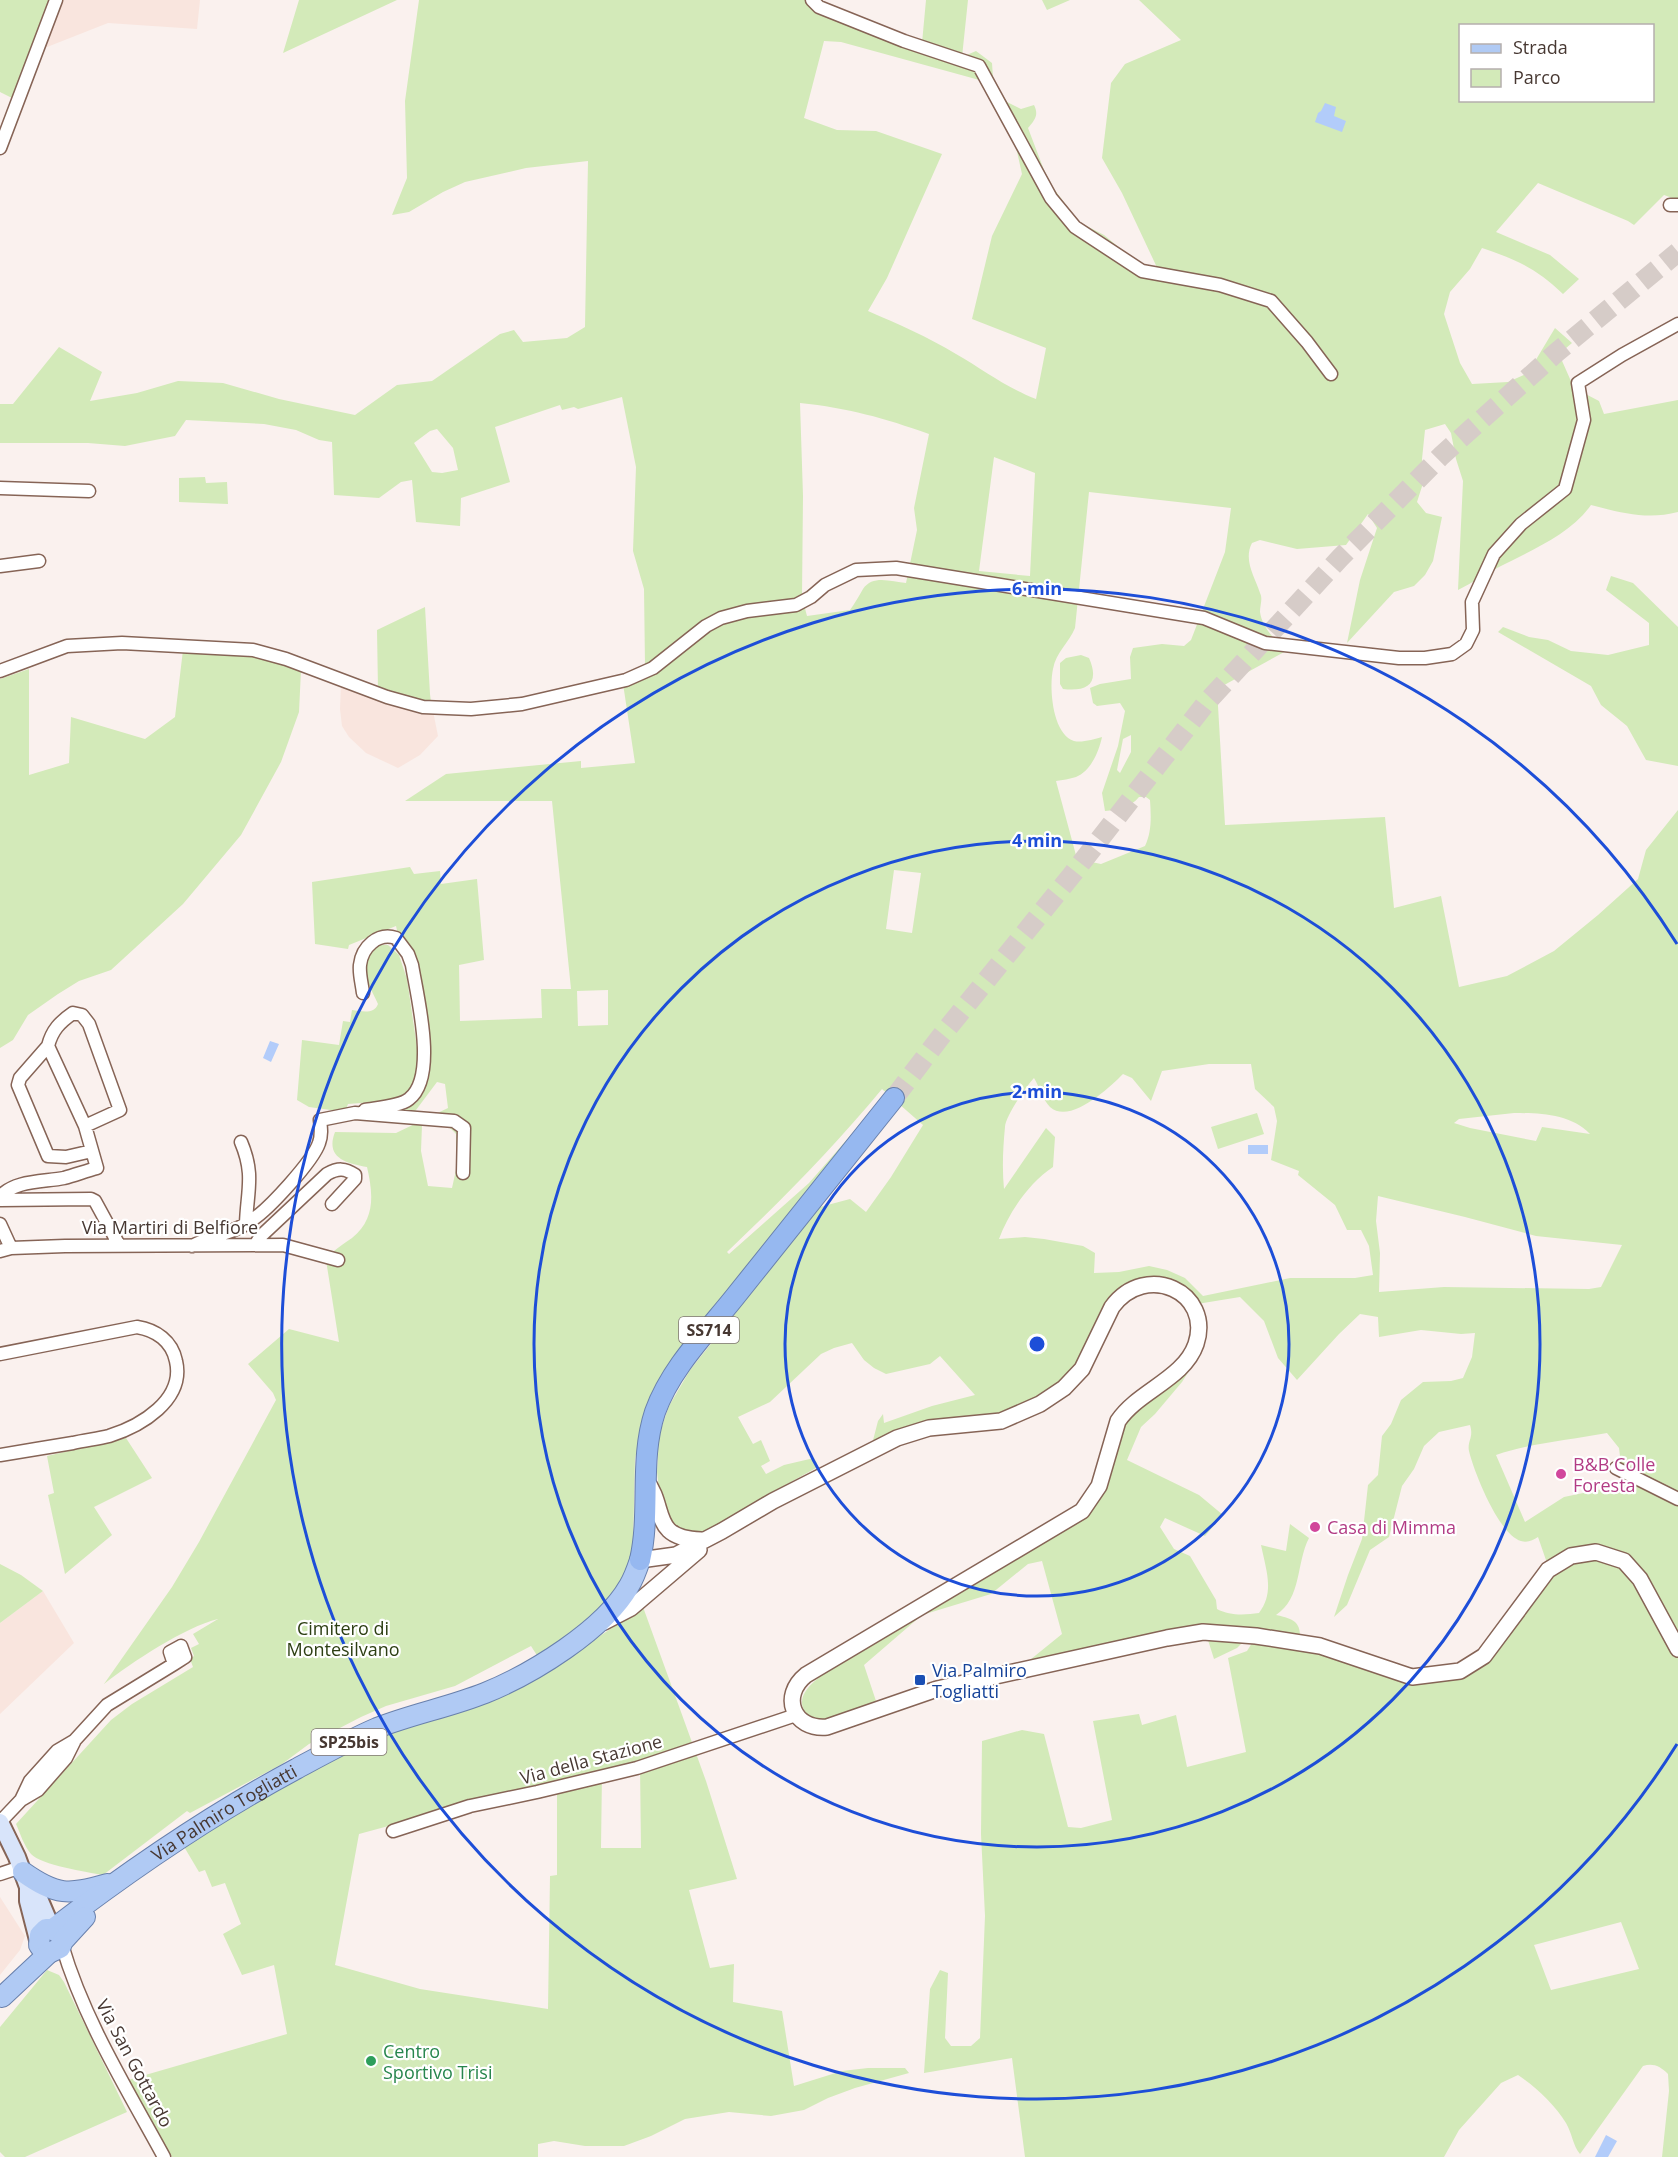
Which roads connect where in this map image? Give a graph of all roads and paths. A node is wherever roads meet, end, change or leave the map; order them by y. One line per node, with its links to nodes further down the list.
1 (56, 0): 3 (street)
2 (812, 0): 5 (street)
3 (0, 148)
4 (1678, 324): 10 (street)
5 (1331, 374)
6 (0, 488): 7 (street)
7 (89, 491)
8 (39, 561): 9 (street)
9 (0, 566)
10 (0, 670)
11 (363, 993): 14 (street)
12 (48, 1046): 15 (street); 15 (street); 17 (street)
13 (894, 1098): 31 (highway, SS714)
14 (355, 1113): 18 (street); 22 (street)
15 (85, 1126): 17 (street)
16 (240, 1142): 22 (street)
17 (92, 1151): 19 (street)
18 (463, 1173)
19 (0, 1199): 23 (street)
20 (332, 1204): 24 (street)
21 (0, 1224): 26 (street)
22 (246, 1224): 25 (street)
23 (118, 1245): 25 (street, Via Martiri di Belfiore); 26 (street, Via Martiri di Belfiore)
24 (255, 1245): 25 (street, Via Martiri di Belfiore); 27 (street, Via Martiri di Belfiore)
25 (192, 1246)
26 (6, 1249)
27 (338, 1260)
28 (0, 1354): 29 (street)
29 (0, 1455)
30 (1616, 1468): 32 (street)
31 (645, 1478): 33 (street); 34 (highway, SS714)
32 (1678, 1499)
33 (698, 1547): 34 (street, Via Palmiro Togliatti / SP25bis); 35 (street, Via Palmiro Togliatti / SP25bis); 38 (street, Via Palmiro Togliatti / SP25bis)
34 (639, 1560): 35 (main road, Via Palmiro Togliatti / SP25bis)
35 (590, 1630): 43 (main road, Via Palmiro Togliatti / SP25bis)
36 (1678, 1649): 38 (street)
37 (174, 1664): 39 (street)
38 (796, 1715): 40 (street, Via della Stazione)
39 (0, 1822): 42 (main road)
40 (393, 1831)
41 (0, 1874): 42 (street)
42 (24, 1875): 43 (main road); 44 (main road)
43 (121, 1880): 44 (main road, Via Palmiro Togliatti / SP25bis)
44 (51, 1942): 45 (main road, Via Palmiro Togliatti / SP25bis); 46 (street, Via San Gottardo)
45 (1, 1998)
46 (164, 2157)

